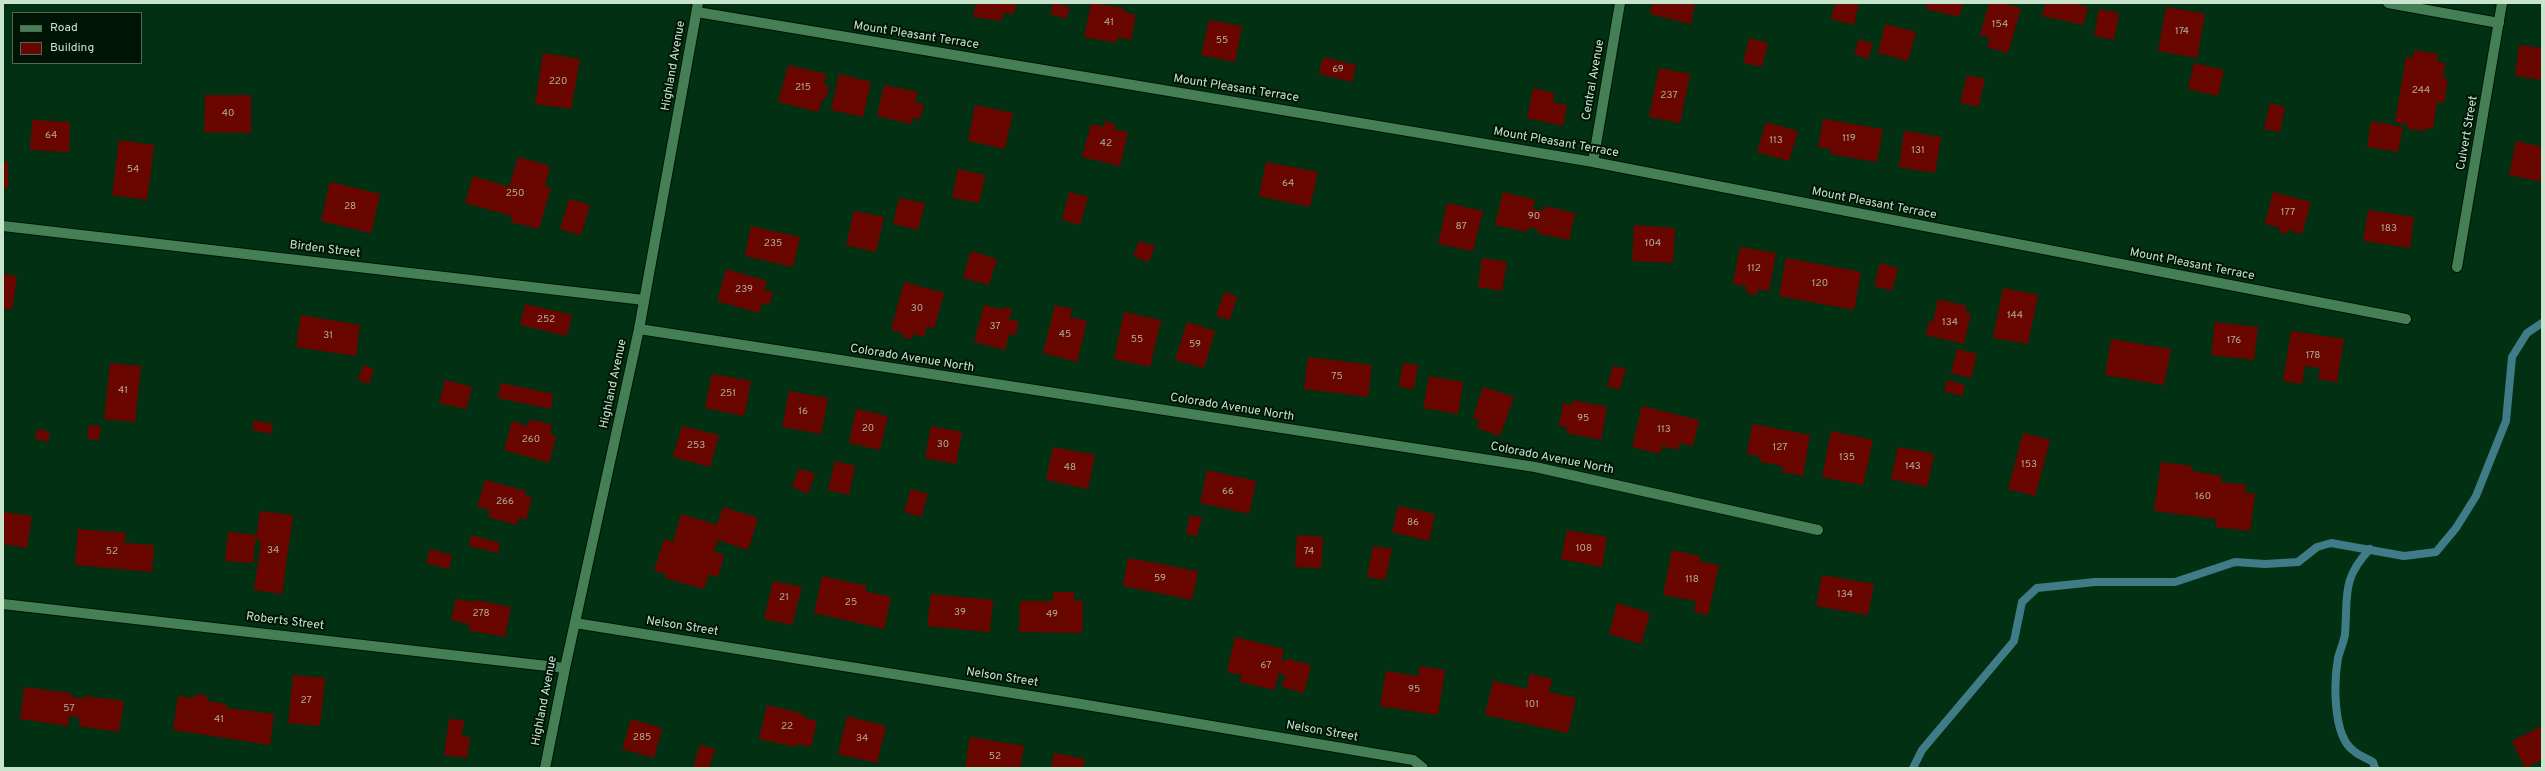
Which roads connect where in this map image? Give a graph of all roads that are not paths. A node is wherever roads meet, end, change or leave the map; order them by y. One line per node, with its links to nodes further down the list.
1 (1620, 3): 6 (street, Central Avenue)
2 (2388, 3): 5 (street)
3 (2502, 3): 5 (street, Culvert Street)
4 (697, 8): 6 (street, Mount Pleasant Terrace); 9 (street, Highland Avenue)
5 (2499, 23): 8 (street, Culvert Street)
6 (1593, 162): 10 (street, Mount Pleasant Terrace)
7 (3, 226): 9 (street, Birden Street)
8 (2457, 267)
9 (644, 300): 11 (street, Highland Avenue)
10 (2406, 318)
11 (639, 329): 12 (street, Colorado Avenue North); 14 (street, Highland Avenue)
12 (1818, 530)
13 (3, 604): 15 (street, Roberts Street)
14 (575, 623): 15 (street, Highland Avenue); 17 (street, Nelson Street)
15 (564, 668): 16 (street, Highland Avenue)
16 (545, 768)
17 (1423, 768)

